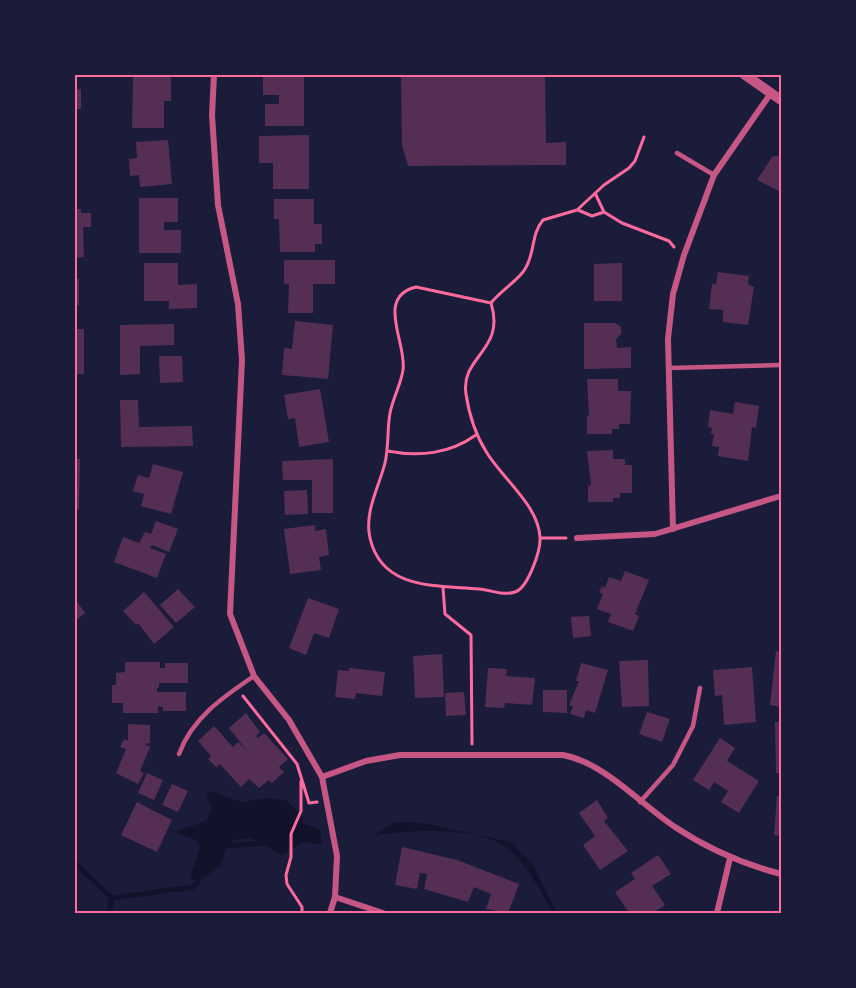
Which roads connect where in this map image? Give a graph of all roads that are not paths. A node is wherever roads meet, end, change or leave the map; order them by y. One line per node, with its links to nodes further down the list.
1 (214, 75): 11 (street)
2 (745, 75): 3 (street)
3 (776, 97): 5 (street)
4 (677, 153): 5 (lane)
5 (714, 175): 7 (street)
6 (781, 365): 7 (lane)
7 (669, 368): 9 (street)
8 (781, 496): 9 (street)
9 (673, 529): 10 (street)
10 (578, 538)
11 (254, 676): 13 (lane); 14 (street)
12 (700, 688): 15 (lane)
13 (179, 754)
14 (322, 777): 15 (street); 18 (street)
15 (640, 802): 16 (street)
16 (730, 858): 17 (street); 21 (street)
17 (781, 874)
18 (335, 897): 19 (street); 20 (street)
19 (330, 913)
20 (383, 913)
21 (717, 913)

